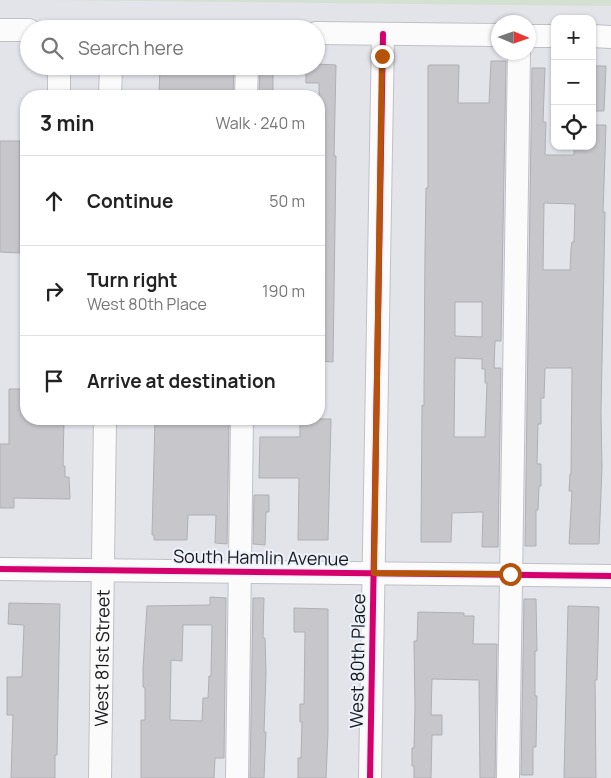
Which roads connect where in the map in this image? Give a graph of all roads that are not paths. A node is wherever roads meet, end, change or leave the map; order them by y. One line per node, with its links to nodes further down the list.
1 (0, 30): 2 (street)
2 (20, 30)
3 (325, 34): 4 (street)
4 (383, 34): 5 (street); 22 (street, West 80th Place)
5 (491, 35)
6 (536, 36): 7 (street)
7 (551, 36)
8 (596, 36): 9 (street)
9 (611, 36)
10 (519, 60): 23 (street)
11 (59, 75): 14 (street)
12 (111, 75): 15 (street)
13 (247, 75): 16 (street)
14 (59, 90)
15 (110, 90)
16 (246, 90)
17 (106, 425): 20 (street, West 81st Street)
18 (242, 425): 21 (street)
19 (0, 569): 20 (street, South Hamlin Avenue)
20 (103, 570): 21 (street, South Hamlin Avenue); 25 (street, West 81st Street)
21 (240, 572): 22 (street, South Hamlin Avenue); 26 (street)
22 (374, 573): 23 (street, South Hamlin Avenue); 27 (street, West 80th Place)
23 (510, 574): 24 (street, South Hamlin Avenue); 28 (street)
24 (611, 576)
25 (100, 778)
26 (237, 778)
27 (370, 778)
28 (508, 778)

